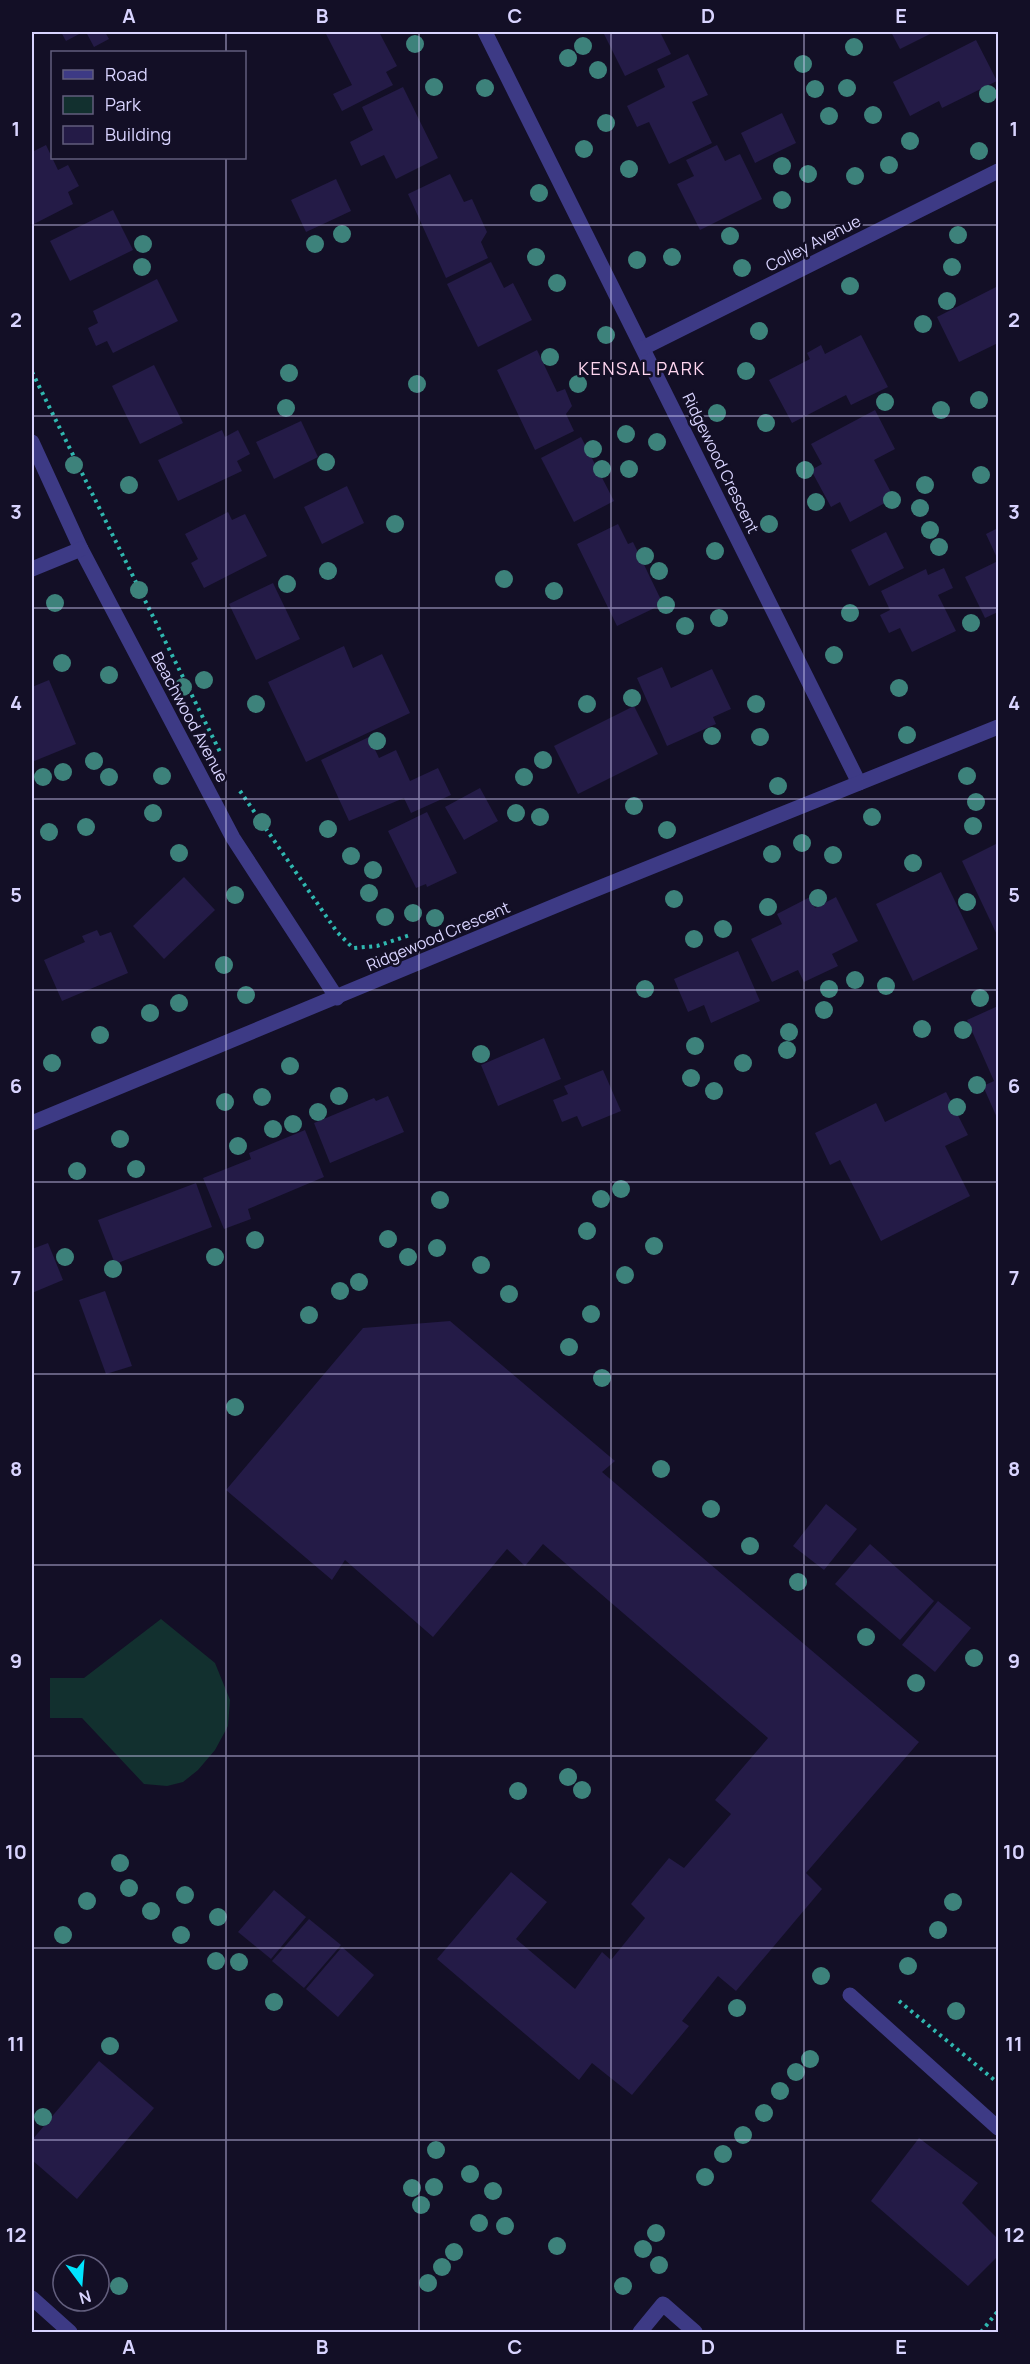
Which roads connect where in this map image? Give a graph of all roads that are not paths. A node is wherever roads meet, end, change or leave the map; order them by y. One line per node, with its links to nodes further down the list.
1 (485, 32): 3 (street, Ridgewood Crescent)
2 (999, 171): 3 (street, Colley Avenue)
3 (643, 348): 8 (street, Ridgewood Crescent)
4 (32, 442): 5 (street, Beachwood Avenue)
5 (81, 549): 6 (street); 9 (street, Beachwood Avenue)
6 (32, 569)
7 (999, 727): 8 (street, Ridgewood Crescent)
8 (859, 783): 9 (street, Ridgewood Crescent)
9 (337, 998): 10 (street, Ridgewood Crescent)
10 (32, 1123)
11 (850, 1995): 12 (street)
12 (999, 2128)
13 (32, 2298): 14 (street)
14 (70, 2332)
15 (640, 2332): 16 (street)
16 (695, 2332)

